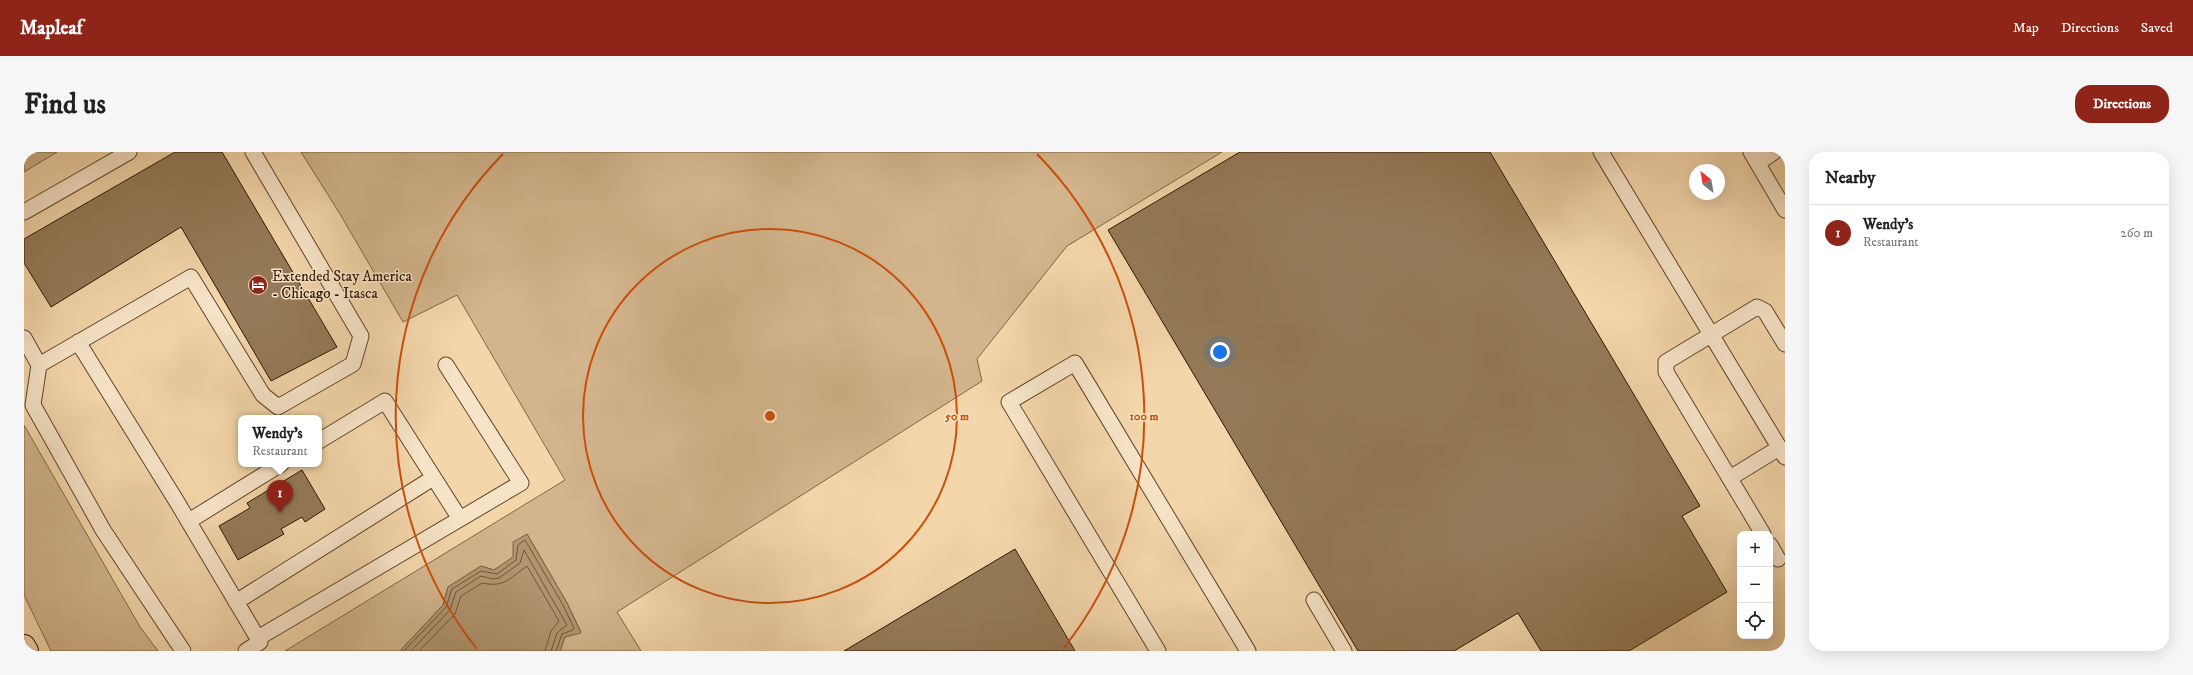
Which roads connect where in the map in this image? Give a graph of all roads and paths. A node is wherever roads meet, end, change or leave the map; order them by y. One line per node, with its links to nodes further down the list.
1 (129, 152): 7 (lane)
2 (253, 152): 10 (lane)
3 (1601, 152): 8 (lane)
4 (1774, 152): 5 (lane)
5 (1754, 158): 6 (lane)
6 (1785, 210)
7 (24, 212)
8 (1711, 335): 11 (lane); 15 (lane); 18 (lane)
9 (24, 338): 12 (lane)
10 (78, 342): 12 (lane); 20 (lane)
11 (1785, 344)
12 (39, 365): 29 (lane)
13 (446, 365): 19 (lane)
14 (322, 439): 17 (lane)
15 (1782, 452): 18 (lane)
16 (276, 467): 20 (lane)
17 (434, 478): 19 (lane); 25 (lane)
18 (1730, 478): 21 (lane)
19 (460, 519): 26 (lane)
20 (188, 521): 25 (lane)
21 (1761, 531)
22 (1773, 550): 23 (lane)
23 (1778, 558)
24 (1314, 600): 33 (lane)
25 (236, 602): 26 (lane)
26 (258, 638): 30 (lane)
27 (24, 646): 28 (main road)
28 (27, 651)
29 (183, 651)
30 (246, 651)
31 (1158, 651): 32 (lane)
32 (1248, 651)
33 (1344, 651)

